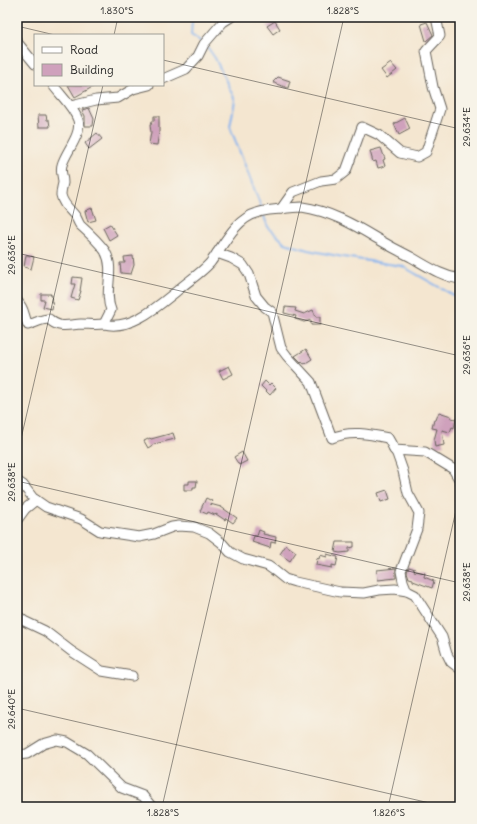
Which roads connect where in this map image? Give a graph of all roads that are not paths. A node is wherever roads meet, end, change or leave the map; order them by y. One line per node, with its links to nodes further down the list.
1 (231, 17): 5 (street)
2 (436, 17): 9 (street)
3 (17, 42): 4 (street)
4 (34, 63)
5 (164, 79)
6 (54, 86): 8 (street)
7 (145, 86): 8 (street)
8 (71, 106): 13 (street)
9 (281, 209): 10 (street); 11 (street)
10 (217, 253): 13 (street); 14 (street)
11 (460, 279)
12 (17, 301): 13 (street)
13 (104, 324)
14 (394, 450): 16 (street); 19 (street)
15 (17, 480): 17 (street)
16 (460, 481)
17 (36, 500): 18 (street); 19 (street)
18 (17, 520)
19 (407, 591): 21 (street)
20 (17, 615): 22 (street)
21 (460, 669)
22 (132, 676)
23 (17, 755): 24 (street)
24 (152, 807)

